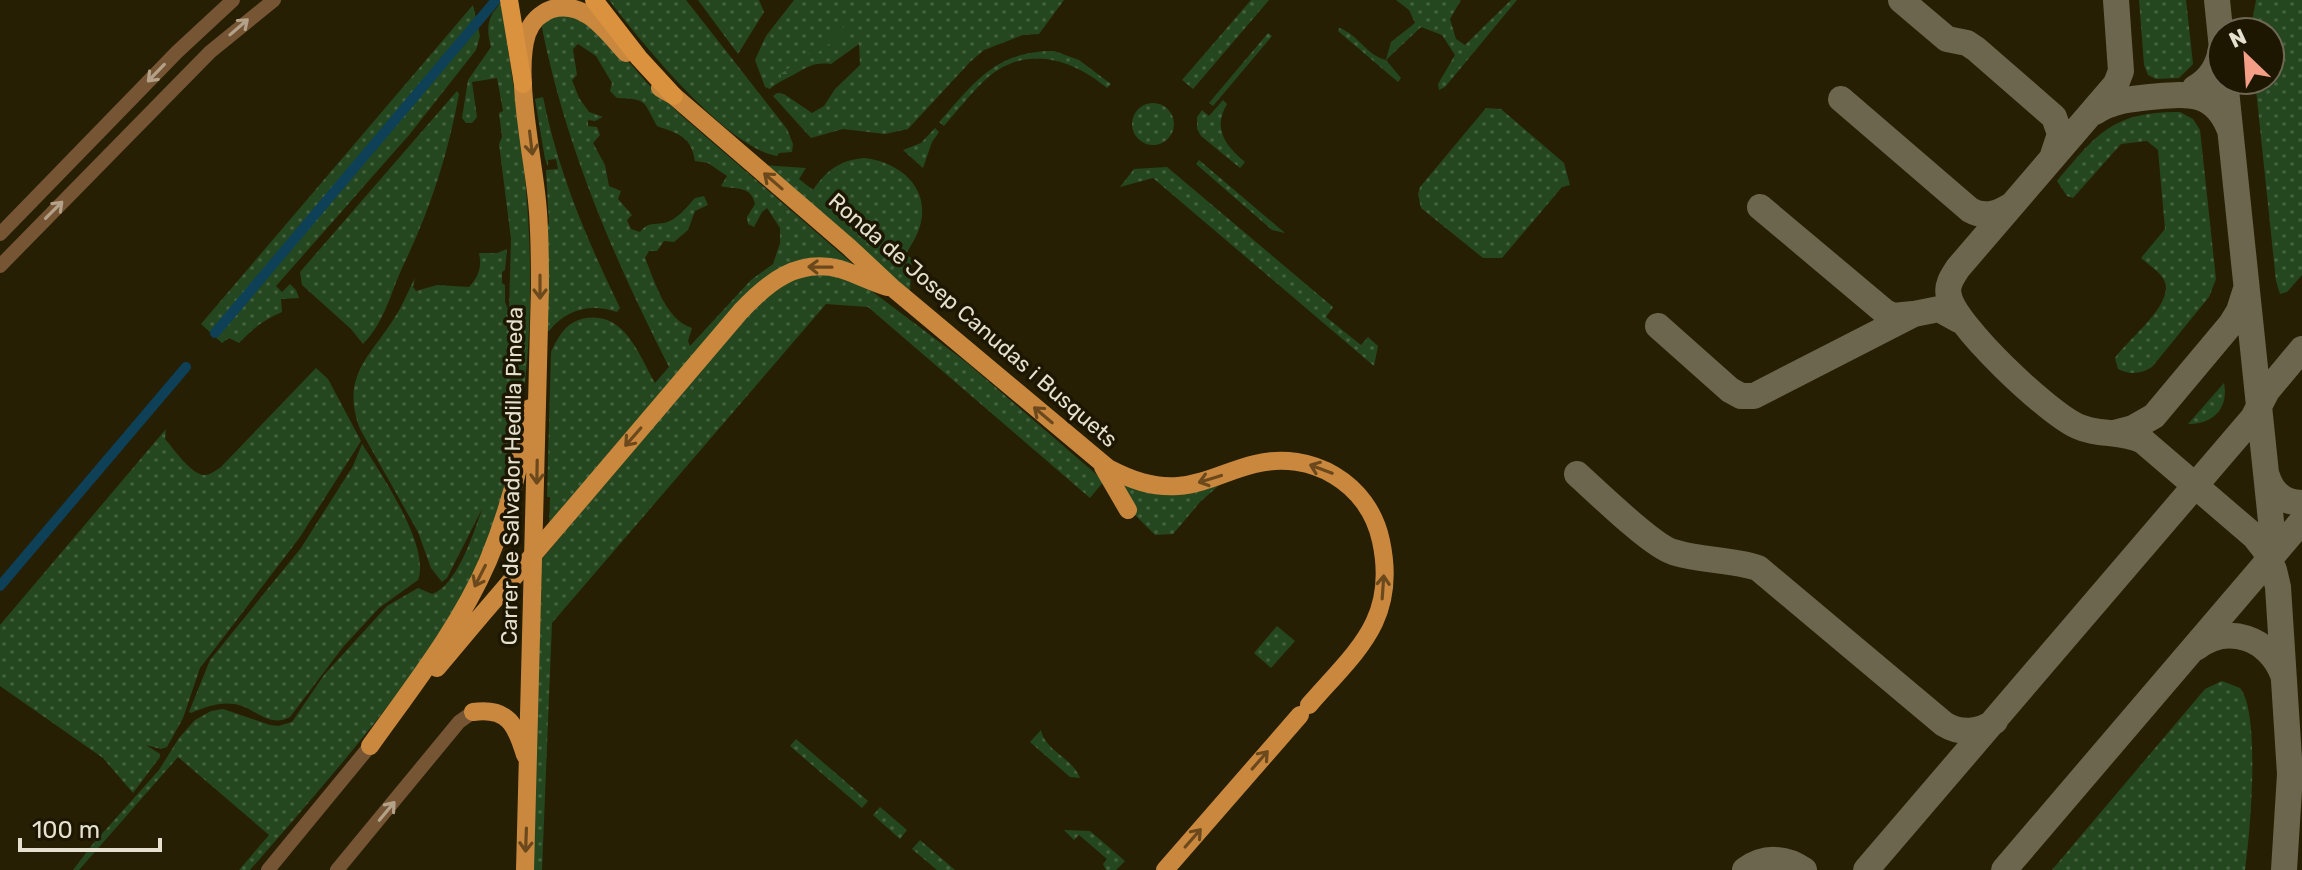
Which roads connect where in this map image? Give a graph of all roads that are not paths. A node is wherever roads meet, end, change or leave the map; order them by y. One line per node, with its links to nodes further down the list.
1 (233, 0): 7 (street, one-way to 7)
2 (509, 0): 5 (highway)
3 (594, 0): 6 (highway)
4 (270, 3): 8 (street, one-way to 4)
5 (523, 84): 6 (main road, Ronda de Josep Canudas i Busquets); 10 (main road, Carrer de Salvador Hedilla Pineda, one-way to 10)
6 (674, 96): 9 (main road, Ronda de Josep Canudas i Busquets, one-way to 6)
7 (0, 234)
8 (0, 266)
9 (894, 289): 11 (main road, Ronda de Josep Canudas i Busquets, one-way to 9); 14 (main road, one-way to 14, bridge)
10 (540, 338): 14 (main road, one-way to 14); 15 (main road, Carrer de Salvador Hedilla Pineda, one-way to 15)
11 (1099, 461): 12 (main road); 19 (main road, Ronda de Josep Canudas i Busquets, one-way to 11)
12 (1128, 510)
13 (473, 712): 15 (main road); 17 (street, one-way to 13)
14 (370, 746): 16 (street)
15 (529, 771): 18 (main road, Carrer de Salvador Hedilla Pineda, one-way to 18)
16 (268, 870)
17 (337, 870)
18 (525, 870)
19 (1165, 870)

